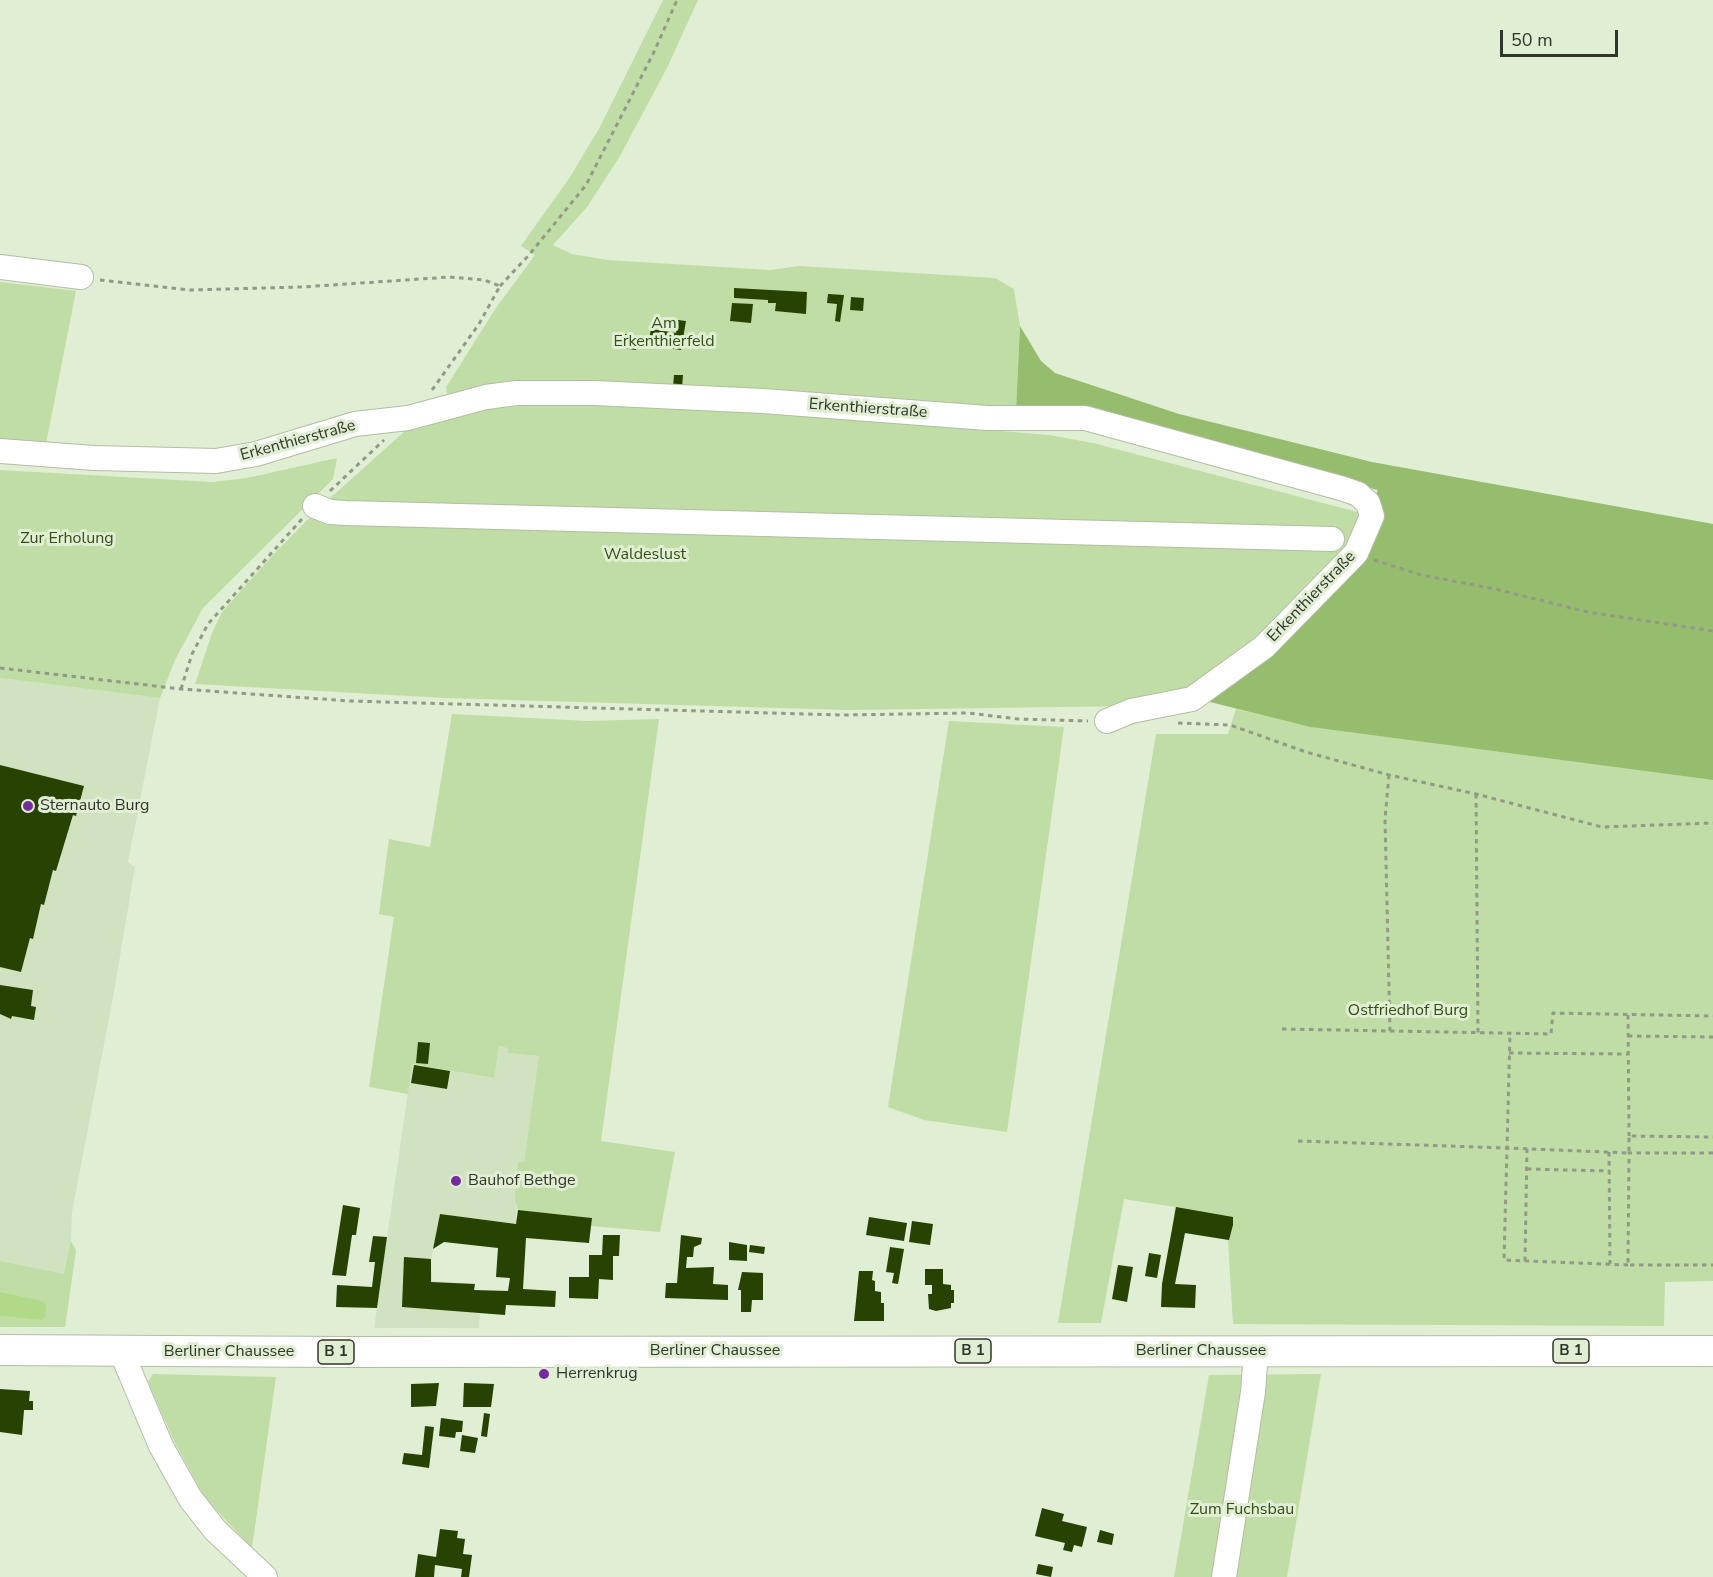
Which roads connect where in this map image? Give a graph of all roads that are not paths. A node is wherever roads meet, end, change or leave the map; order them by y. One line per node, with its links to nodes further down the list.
1 (0, 267): 2 (street)
2 (81, 277)
3 (0, 451): 6 (street, Erkenthierstraße)
4 (315, 506): 5 (street)
5 (1332, 539)
6 (1107, 721)
7 (0, 1350): 8 (main road, Berliner Chaussee / B 1)
8 (122, 1351): 9 (main road, Berliner Chaussee / B 1); 11 (street)
9 (1256, 1351): 10 (main road, Berliner Chaussee / B 1); 12 (street)
10 (1713, 1351)
11 (265, 1577)
12 (1224, 1577)

